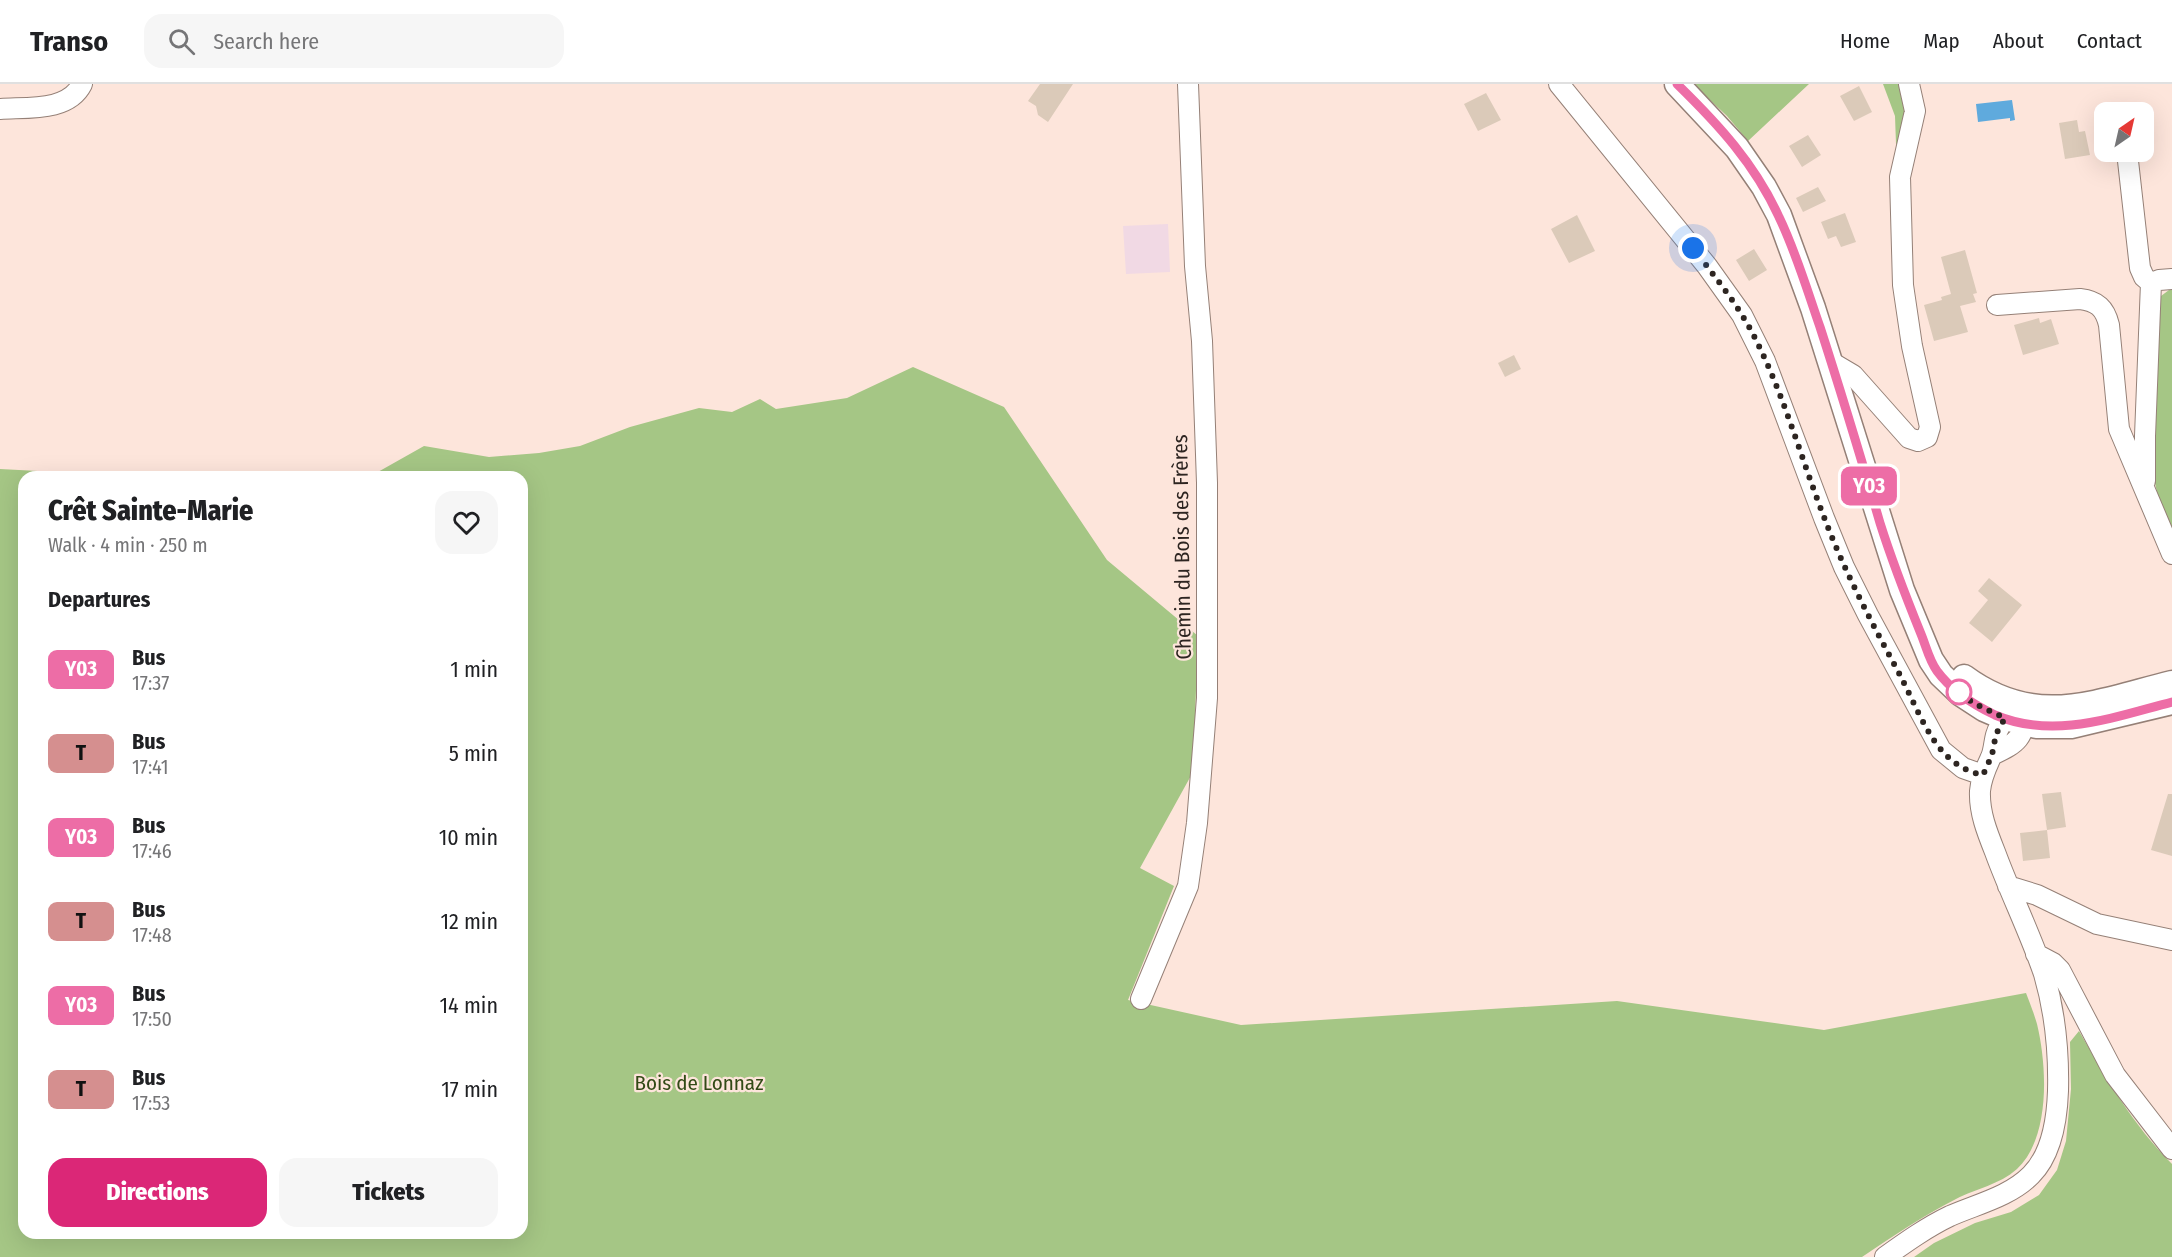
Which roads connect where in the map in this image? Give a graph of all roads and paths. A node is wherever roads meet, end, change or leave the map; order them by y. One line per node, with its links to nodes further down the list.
1 (1188, 84): 21 (street, Chemin du Bois des Frères)
2 (1559, 84): 17 (street)
3 (1677, 84): 11 (main road)
4 (1909, 84): 11 (street)
5 (80, 88): 6 (street)
6 (0, 109)
7 (2128, 162): 9 (street)
8 (2172, 279): 9 (street)
9 (2151, 283): 12 (street)
10 (1997, 305): 12 (street)
11 (1831, 363): 16 (main road)
12 (2146, 489): 13 (street)
13 (2172, 554)
14 (2172, 683): 16 (main road)
15 (2172, 702): 16 (main road)
16 (2019, 713): 17 (street)
17 (1983, 775): 18 (street)
18 (2008, 886): 19 (street); 20 (street)
19 (2172, 940)
20 (2036, 954): 22 (street); 23 (street)
21 (1141, 999)
22 (2172, 1149)
23 (1885, 1257)

